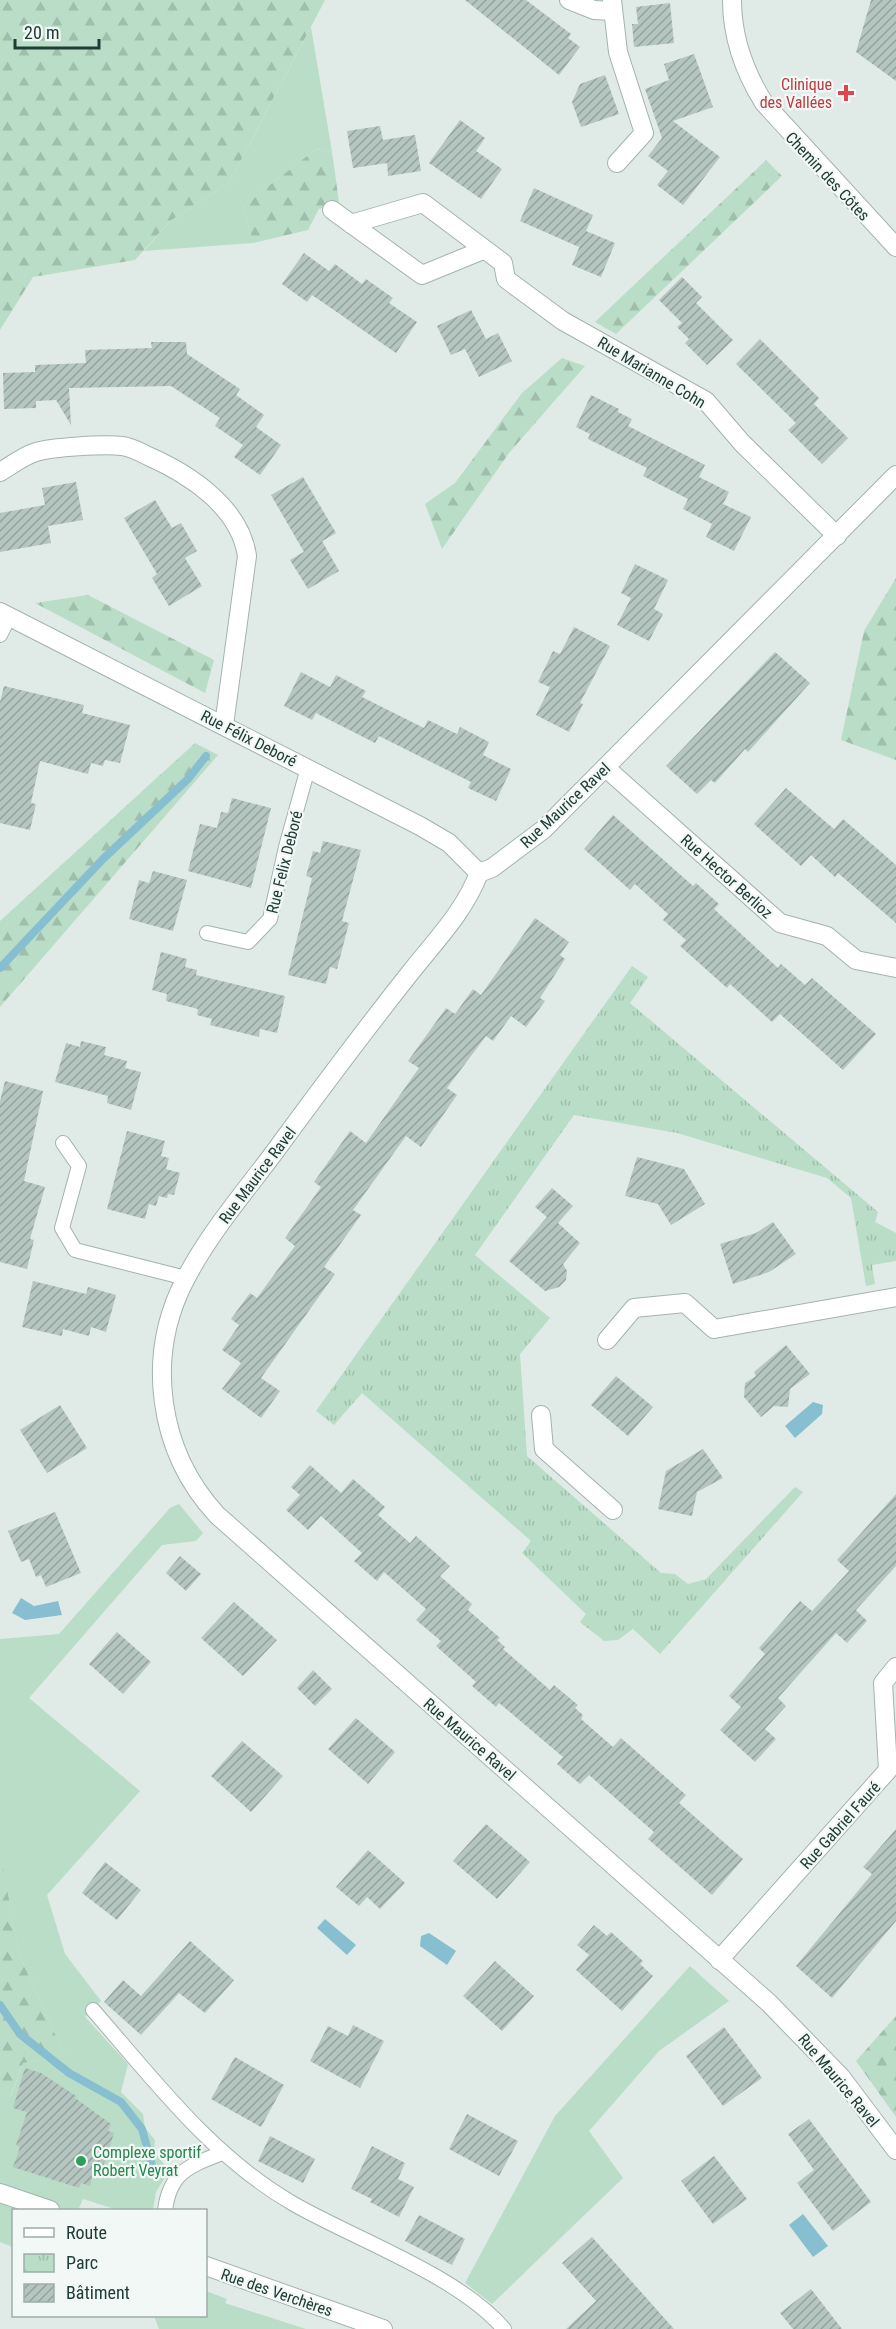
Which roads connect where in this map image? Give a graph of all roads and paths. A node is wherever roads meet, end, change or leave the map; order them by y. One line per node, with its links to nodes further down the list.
1 (569, 0): 3 (street)
2 (732, 0): 7 (street, Chemin des Côtes)
3 (613, 5): 4 (street)
4 (617, 163)
5 (332, 210): 6 (street)
6 (351, 224): 8 (street, Rue Marianne Cohn); 8 (street)
7 (896, 248)
8 (483, 250): 11 (street, Rue Marianne Cohn)
9 (0, 472): 14 (street)
10 (896, 475): 11 (street, Rue Maurice Ravel)
11 (837, 536): 16 (street, Rue Maurice Ravel)
12 (5, 615): 13 (lane, Rue Félix Deboré); 14 (street, Rue Félix Deboré)
13 (0, 635)
14 (224, 725): 15 (street, Rue Félix Deboré)
15 (309, 768): 17 (street, Rue Félix Deboré); 18 (lane, Rue Felix Deboré)
16 (606, 768): 17 (street, Rue Maurice Ravel); 19 (street, Rue Hector Berlioz)
17 (479, 873): 21 (street, Rue Maurice Ravel)
18 (207, 933)
19 (896, 968)
20 (63, 1143): 21 (lane)
21 (186, 1278): 27 (street, Rue Maurice Ravel)
22 (896, 1297): 23 (street)
23 (607, 1340)
24 (541, 1415): 25 (street)
25 (613, 1510)
26 (896, 1667): 27 (street, Rue Gabriel Fauré)
27 (719, 1960): 29 (street, Rue Maurice Ravel)
28 (93, 2010): 30 (lane)
29 (896, 2150)
30 (222, 2153): 33 (lane); 36 (lane)
31 (0, 2193): 32 (street)
32 (44, 2209)
33 (165, 2209)
34 (207, 2266): 35 (street, Rue des Verchères)
35 (383, 2329)
36 (504, 2329)

